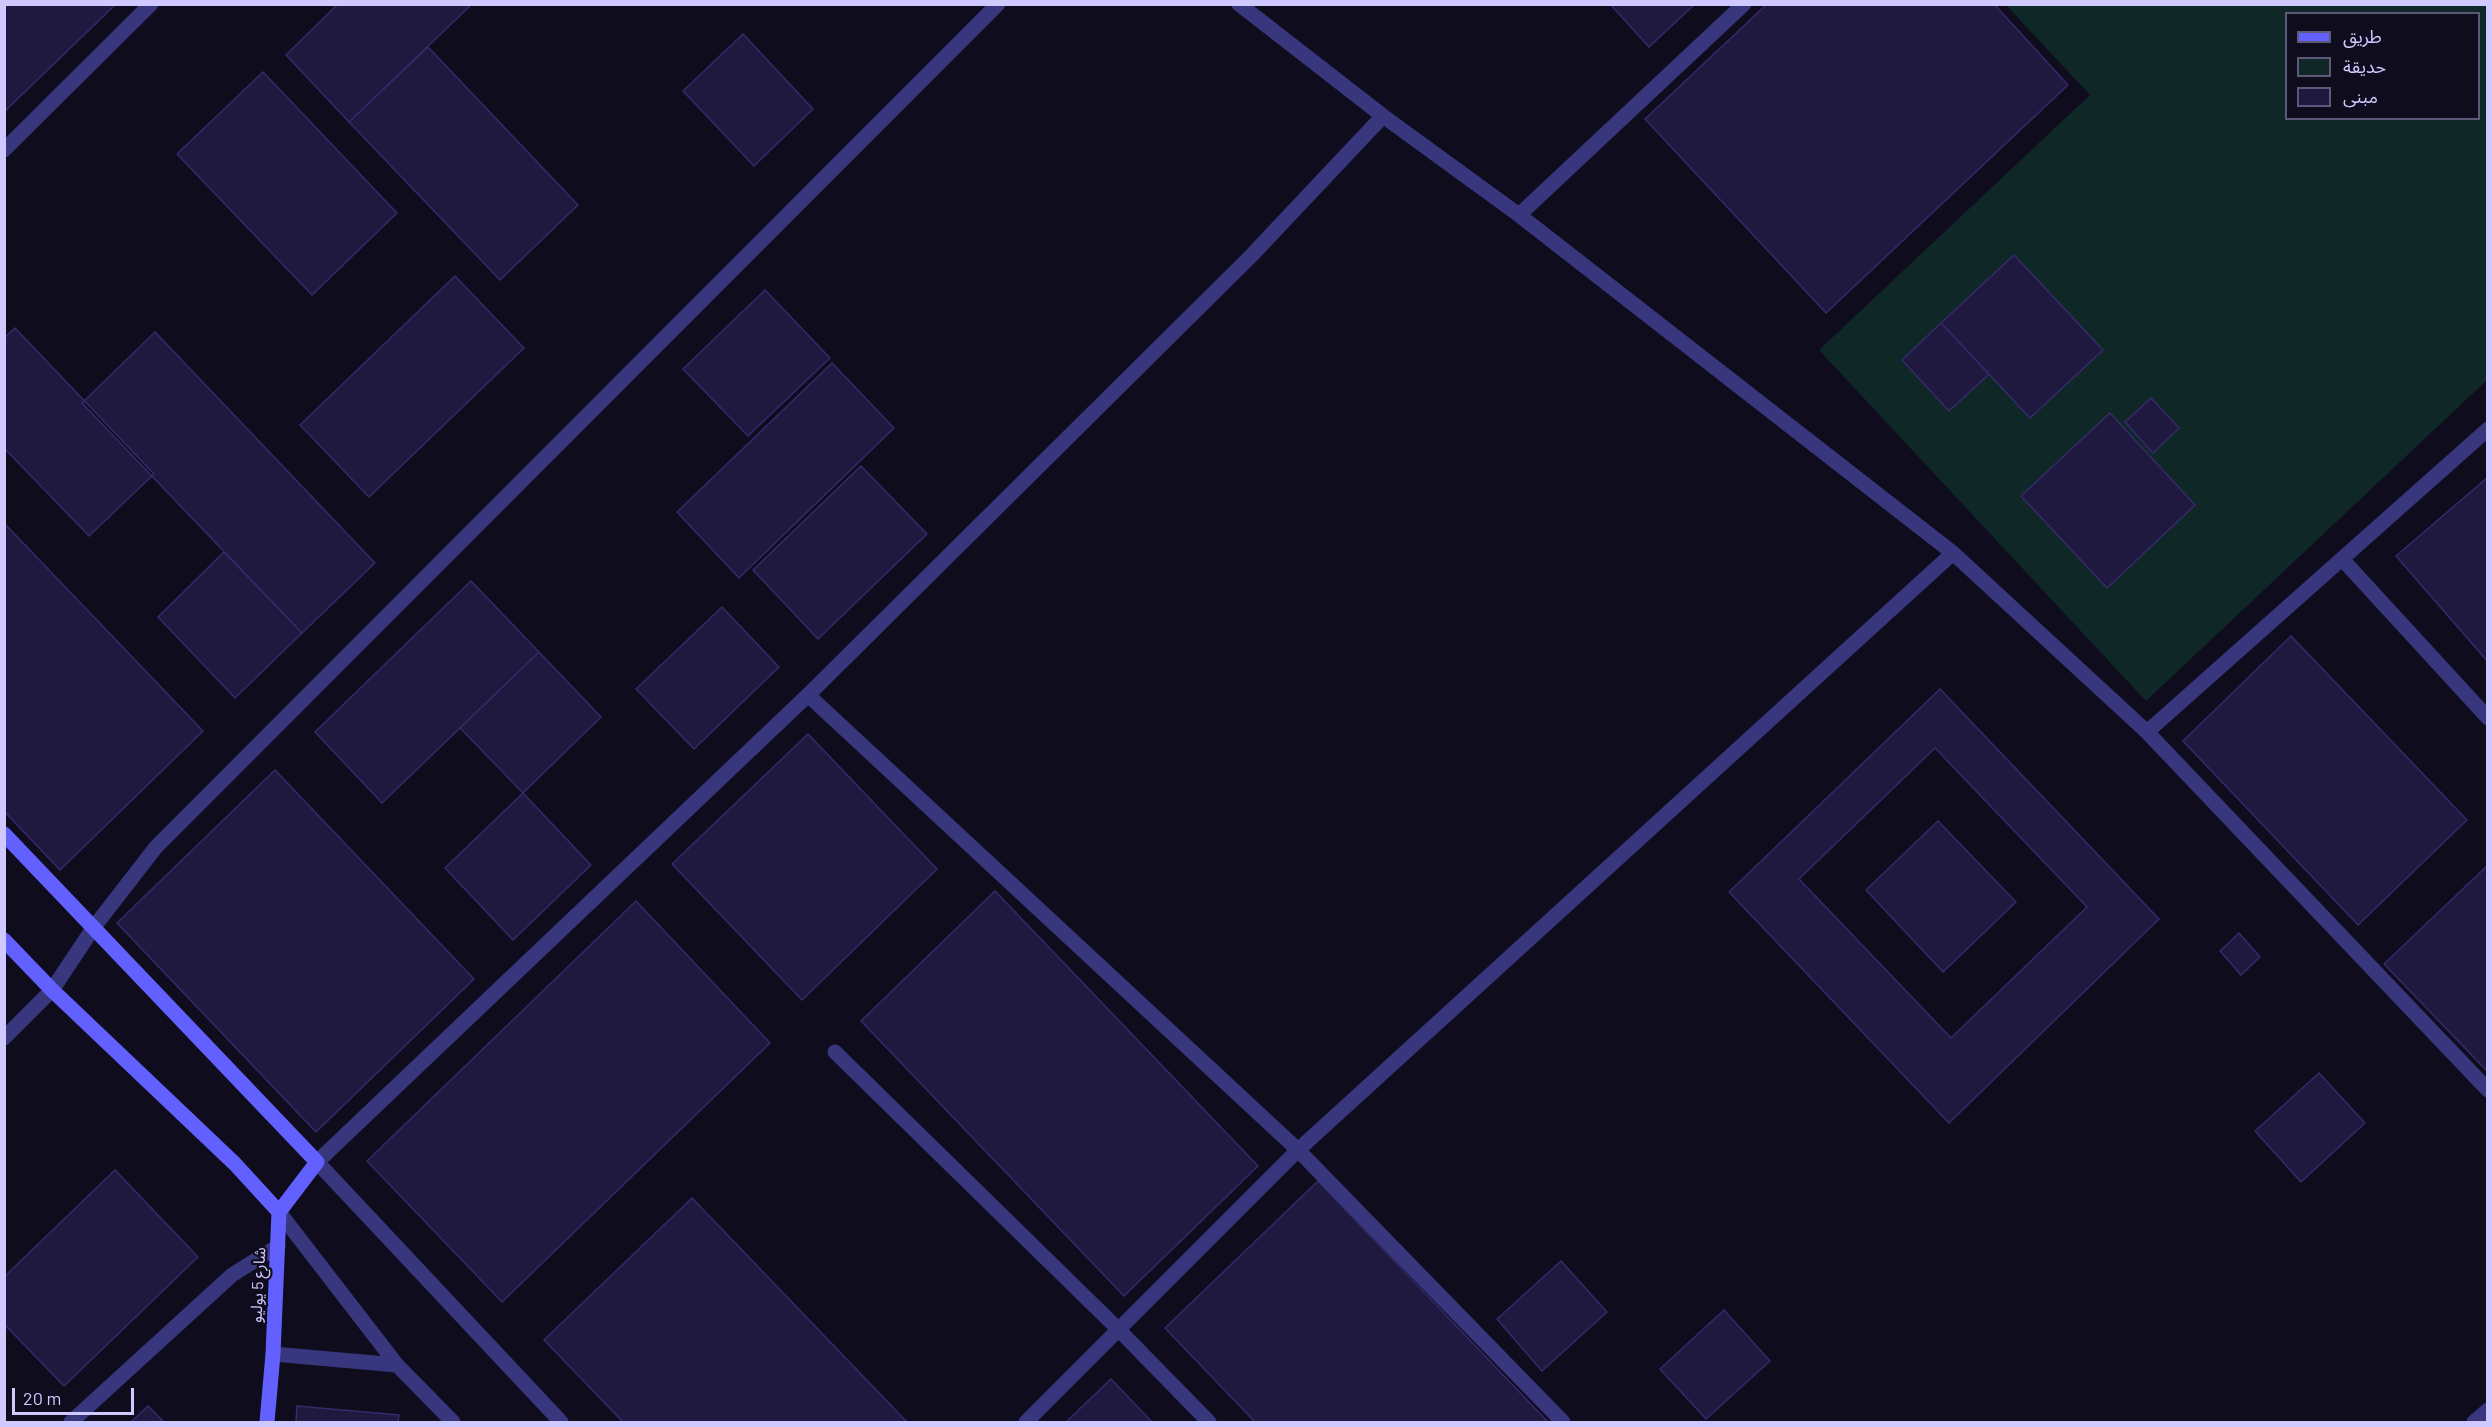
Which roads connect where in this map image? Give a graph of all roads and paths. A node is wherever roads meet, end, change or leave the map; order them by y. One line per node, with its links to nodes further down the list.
1 (152, 4): 6 (street)
2 (998, 4): 15 (street)
3 (1239, 4): 5 (street)
4 (1744, 4): 7 (street)
5 (1383, 116): 7 (street); 11 (street)
6 (4, 150)
7 (1519, 215): 9 (street)
8 (2487, 429): 10 (street)
9 (1953, 553): 13 (street); 21 (street)
10 (2342, 559): 12 (street); 13 (street)
11 (808, 696): 21 (street); 22 (street)
12 (2487, 718)
13 (2147, 732): 20 (street)
14 (4, 834): 15 (main road)
15 (94, 927): 17 (street); 22 (main road)
16 (4, 940): 17 (main road)
17 (52, 990): 18 (street); 23 (main road)
18 (4, 1038)
19 (836, 1052): 25 (street)
20 (2487, 1090)
21 (1298, 1150): 25 (street); 35 (street)
22 (317, 1162): 23 (main road); 32 (street)
23 (279, 1212): 24 (main road, شارع 5 يوليو); 27 (street)
24 (278, 1246): 26 (main road, شارع 5 يوليو); 29 (street)
25 (1118, 1329): 33 (street); 34 (street)
26 (273, 1354): 27 (street); 30 (main road, شارع 5 يوليو)
27 (397, 1365): 31 (street)
28 (2487, 1410): 36 (street)
29 (71, 1422)
30 (267, 1422)
31 (453, 1422)
32 (561, 1422)
33 (1026, 1422)
34 (1209, 1422)
35 (1563, 1422)
36 (2474, 1422)

